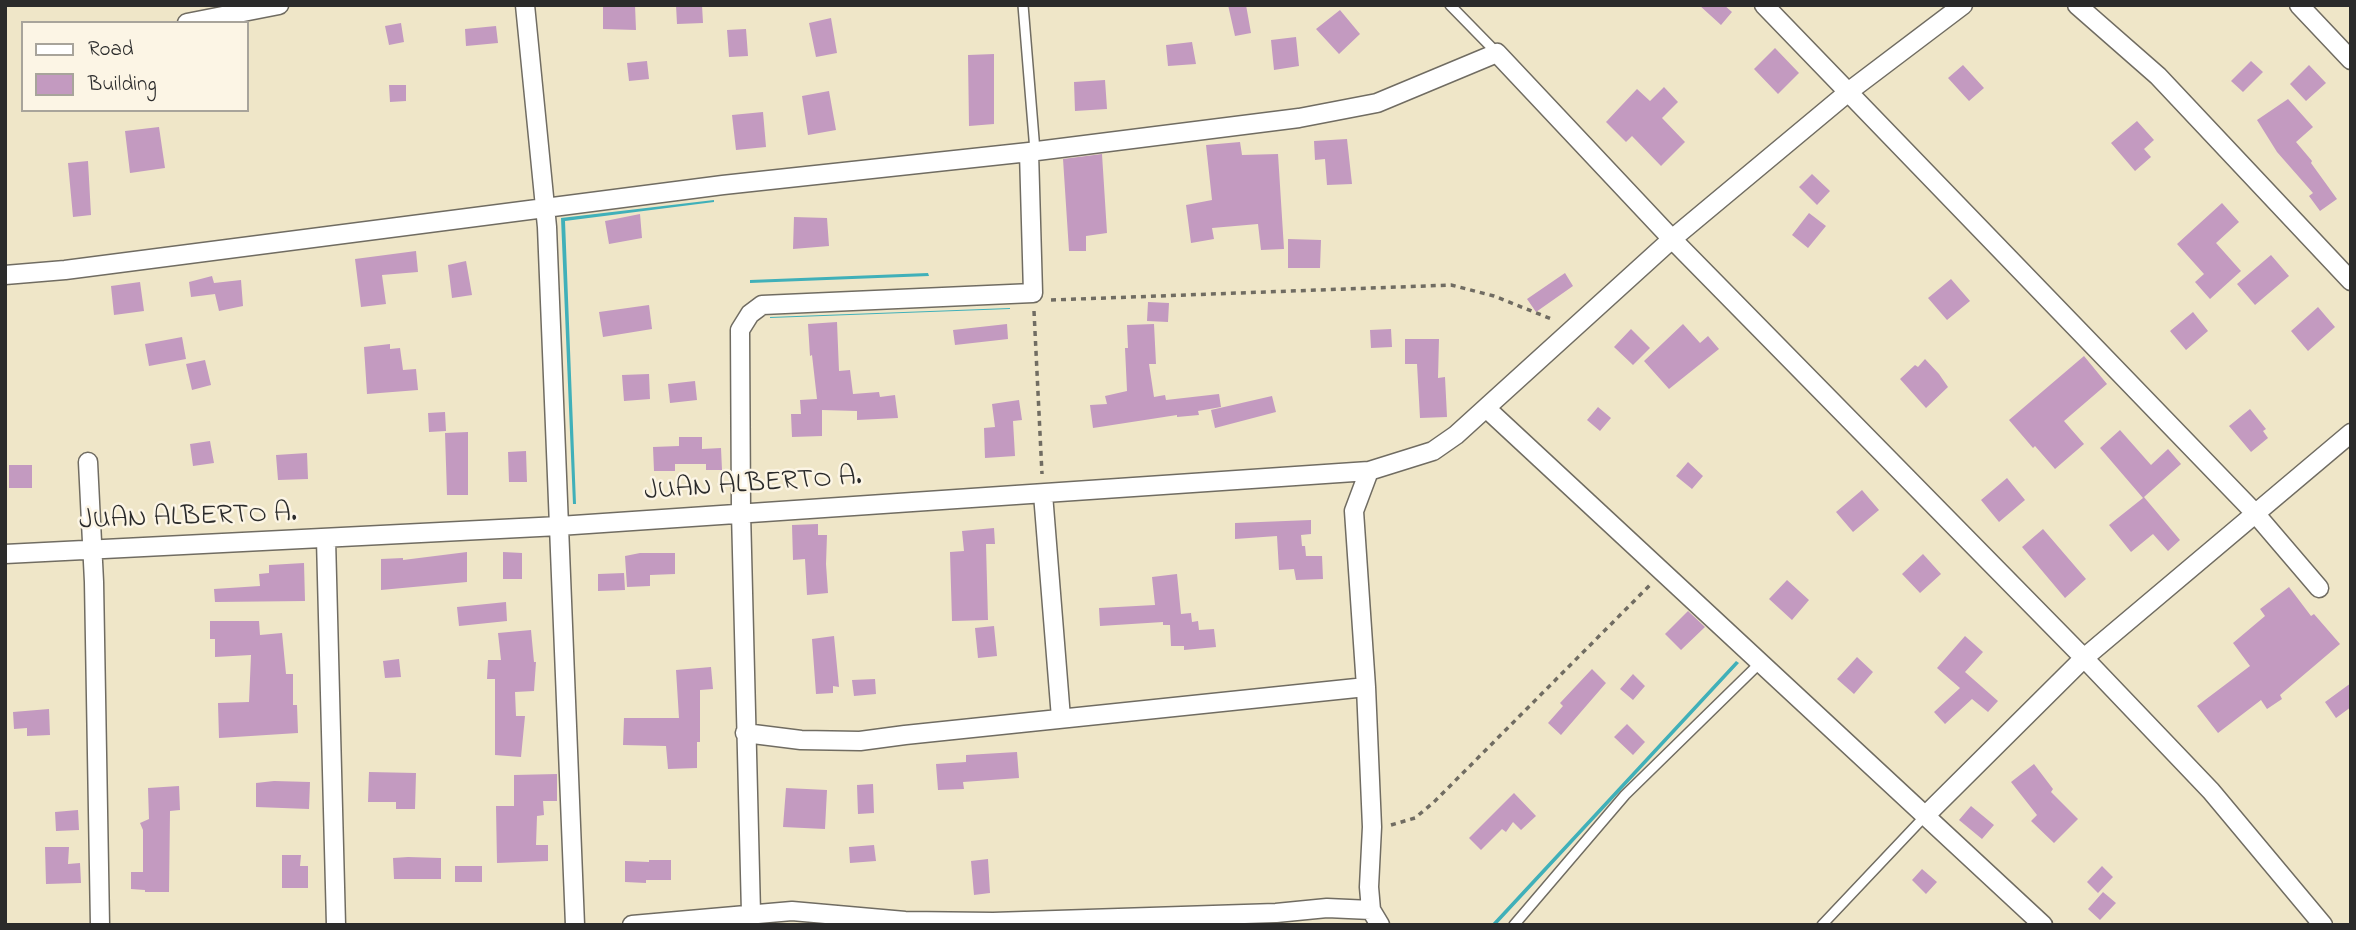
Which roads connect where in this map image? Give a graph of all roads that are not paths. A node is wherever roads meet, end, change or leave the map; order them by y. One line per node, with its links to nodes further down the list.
1 (279, 5): 9 (street)
2 (525, 5): 14 (street)
3 (1023, 5): 13 (lane)
4 (1450, 5): 10 (lane)
5 (1764, 5): 12 (street)
6 (1963, 5): 12 (street, JUAN ALBERTO A.)
7 (2077, 5): 17 (street)
8 (2299, 5): 11 (street)
9 (197, 21)
10 (1497, 53): 13 (street); 15 (street)
11 (2351, 60)
12 (1847, 94): 15 (street, JUAN ALBERTO A.); 24 (street)
13 (1032, 151): 14 (street); 23 (street)
14 (544, 207): 16 (street); 25 (street)
15 (1672, 239): 18 (street, JUAN ALBERTO A.); 30 (street)
16 (5, 275)
17 (2351, 281)
18 (1486, 408): 21 (street, JUAN ALBERTO A.); 31 (street)
19 (2351, 433): 24 (street)
20 (88, 462): 27 (street)
21 (1369, 471): 22 (street, JUAN ALBERTO A.); 32 (street)
22 (1043, 494): 23 (street, JUAN ALBERTO A.); 33 (street)
23 (741, 512): 25 (street, JUAN ALBERTO A.); 34 (street)
24 (2255, 512): 29 (street); 30 (street)
25 (559, 526): 26 (street, JUAN ALBERTO A.); 40 (street)
26 (326, 539): 27 (street, JUAN ALBERTO A.); 39 (street)
27 (92, 549): 28 (street, JUAN ALBERTO A.); 38 (street)
28 (5, 554)
29 (2319, 588)
30 (2084, 658): 35 (street); 45 (street)
31 (1761, 662): 35 (street); 42 (lane)
32 (1366, 687): 33 (street); 37 (street)
33 (1061, 719): 34 (street)
34 (745, 733): 36 (street)
35 (1926, 815): 43 (lane); 44 (street)
36 (751, 913): 37 (street); 41 (street)
37 (1375, 917)
38 (100, 925)
39 (336, 925)
40 (575, 925)
41 (632, 925)
42 (1514, 925)
43 (1822, 925)
44 (2043, 925)
45 (2323, 925)

